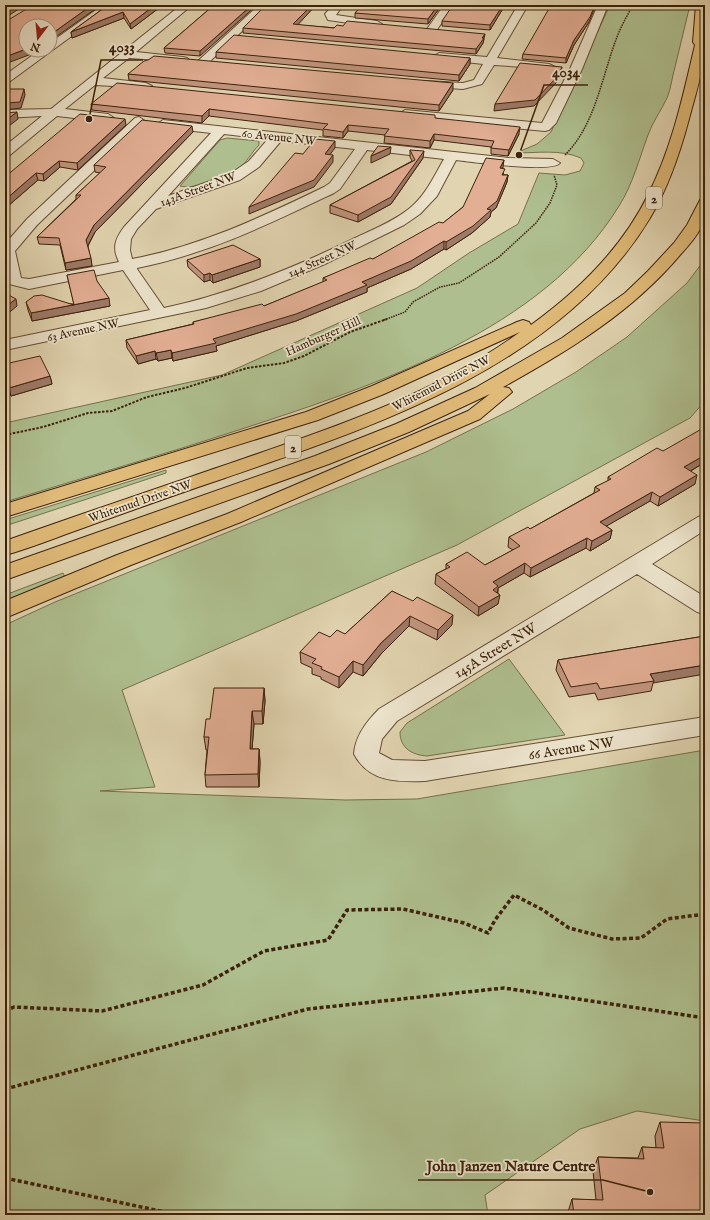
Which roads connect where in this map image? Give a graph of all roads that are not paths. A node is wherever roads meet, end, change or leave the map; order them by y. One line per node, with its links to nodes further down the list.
1 (109, 5): 16 (street)
2 (169, 5): 8 (street)
3 (265, 5): 14 (street)
4 (338, 5): 11 (street)
5 (523, 5): 20 (street)
6 (603, 5): 24 (street)
7 (701, 5): 21 (highway)
8 (186, 6): 17 (street)
9 (434, 6): 10 (street)
10 (449, 6): 13 (street)
11 (385, 25)
12 (705, 27): 21 (highway, Whitemud Drive NW / 2)
13 (446, 31)
14 (231, 36): 15 (street); 22 (street)
15 (247, 38)
16 (58, 42)
17 (126, 54): 22 (street); 26 (street)
18 (428, 55): 20 (street)
19 (36, 58): 25 (street)
20 (491, 61): 24 (street); 27 (street)
21 (697, 61): 42 (highway, Whitemud Drive NW / 2)
22 (203, 62): 23 (street)
23 (219, 63)
24 (576, 70): 30 (street)
25 (5, 80)
26 (93, 81): 28 (street); 29 (street)
27 (409, 82)
28 (158, 88)
29 (55, 112): 31 (street, 60 Avenue NW); 32 (street, 60 Avenue NW); 36 (street)
30 (394, 113)
31 (5, 114)
32 (140, 121): 33 (street, 60 Avenue NW); 41 (street)
33 (221, 130): 34 (street, 60 Avenue NW); 40 (street, 143A Street NW)
34 (277, 137): 35 (street, 60 Avenue NW); 40 (street, 143A Street NW)
35 (363, 146): 37 (street, 60 Avenue NW); 41 (street)
36 (5, 152)
37 (452, 156): 38 (street, 60 Avenue NW); 43 (street, 144 Street NW)
38 (553, 163)
39 (705, 203): 45 (highway, Whitemud Drive NW / 2)
40 (152, 205): 41 (street, 143A Street NW)
41 (127, 264): 43 (street, 143A Street NW)
42 (563, 308): 46 (highway); 48 (highway, Whitemud Drive NW / 2)
43 (160, 314): 44 (street, 63 Avenue NW)
44 (5, 345)
45 (556, 351): 50 (highway, Whitemud Drive NW / 2); 52 (highway)
46 (5, 511)
47 (705, 520): 49 (street, 145A Street NW)
48 (5, 548)
49 (637, 564): 51 (street); 54 (street, 145A Street NW)
50 (5, 573)
51 (705, 607)
52 (5, 610)
53 (705, 726): 54 (street, 66 Avenue NW)
54 (436, 769)

